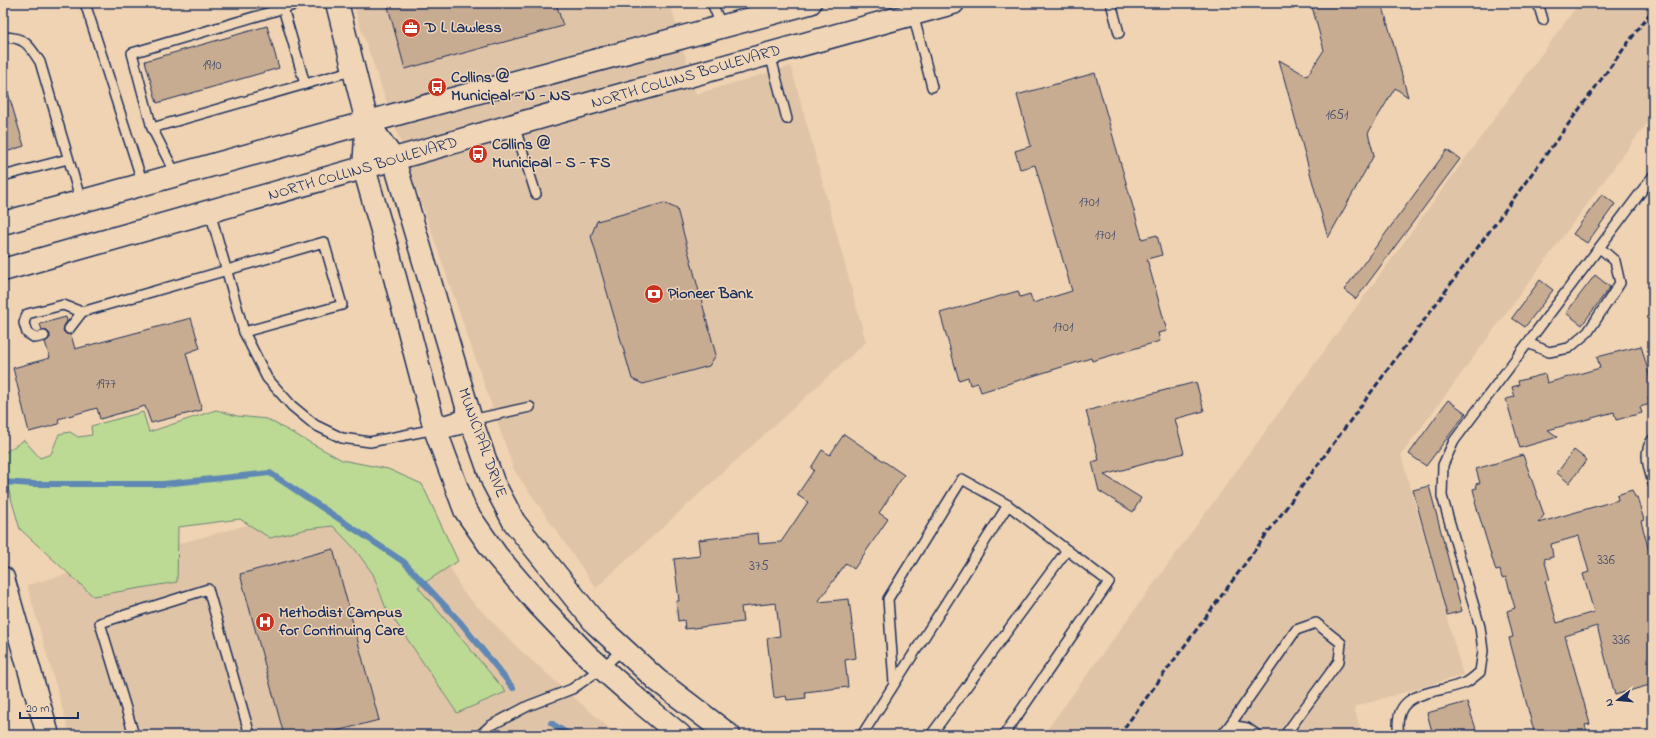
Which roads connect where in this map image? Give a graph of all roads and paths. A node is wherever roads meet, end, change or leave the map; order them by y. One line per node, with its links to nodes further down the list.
1 (86, 3): 29 (lane)
2 (301, 3): 10 (lane)
3 (337, 3): 16 (main road, MUNICIPAL DRIVE)
4 (712, 3): 12 (lane)
5 (953, 3): 9 (main road, NORTH COLLINS BOULEVARD)
6 (1111, 3): 13 (lane)
7 (1538, 3): 11 (lane)
8 (802, 4): 12 (main road)
9 (911, 7): 15 (main road, NORTH COLLINS BOULEVARD); 18 (lane)
10 (283, 8): 17 (lane); 22 (lane)
11 (1543, 20)
12 (722, 27): 20 (main road)
13 (1119, 33)
14 (3, 37): 23 (lane)
15 (770, 54): 19 (lane); 21 (main road, NORTH COLLINS BOULEVARD)
16 (354, 70): 17 (lane); 20 (main road, MUNICIPAL DRIVE)
17 (305, 84): 22 (lane)
18 (932, 87)
19 (787, 120)
20 (367, 122): 24 (main road, MUNICIPAL DRIVE); 25 (main road, MUNICIPAL DRIVE); 26 (main road)
21 (514, 125): 24 (main road, NORTH COLLINS BOULEVARD); 30 (lane)
22 (152, 128): 26 (lane)
23 (68, 158): 27 (lane); 31 (lane)
24 (394, 160): 25 (main road, NORTH COLLINS BOULEVARD); 45 (main road, MUNICIPAL DRIVE)
25 (364, 168): 32 (main road, NORTH COLLINS BOULEVARD); 46 (main road, MUNICIPAL DRIVE)
26 (176, 175): 29 (main road)
27 (3, 176)
28 (1653, 176): 34 (lane)
29 (142, 184): 31 (main road)
30 (536, 194)
31 (81, 201): 33 (main road)
32 (210, 212): 35 (main road, NORTH COLLINS BOULEVARD); 37 (lane)
33 (3, 223)
34 (1600, 248): 43 (lane); 43 (lane)
35 (43, 259): 36 (main road, NORTH COLLINS BOULEVARD); 38 (main road)
36 (3, 270)
37 (226, 270): 39 (lane); 41 (lane); 41 (lane)
38 (3, 284)
39 (82, 312): 40 (lane); 42 (lane)
40 (69, 329)
41 (244, 332): 46 (lane)
42 (44, 336)
43 (1528, 343): 69 (lane)
44 (530, 407): 45 (lane)
45 (471, 420): 46 (main road); 53 (main road, MUNICIPAL DRIVE)
46 (435, 430): 54 (main road, MUNICIPAL DRIVE)
47 (1653, 438): 48 (lane)
48 (1653, 483)
49 (1008, 505): 50 (lane); 55 (lane); 55 (lane)
50 (1067, 550): 64 (lane); 65 (lane)
51 (3, 578): 52 (main road)
52 (9, 613): 57 (main road)
53 (623, 649): 54 (lane); 62 (main road, MUNICIPAL DRIVE)
54 (602, 668): 60 (lane); 61 (main road, MUNICIPAL DRIVE)
55 (894, 683): 63 (lane)
56 (1230, 725): 66 (lane); 67 (lane); 68 (lane)
57 (48, 735)
58 (134, 735): 59 (lane)
59 (250, 735)
60 (480, 735)
61 (680, 735)
62 (729, 735)
63 (862, 735)
64 (931, 735)
65 (1004, 735)
66 (1222, 735)
67 (1257, 735)
68 (1285, 735)
69 (1400, 735)

